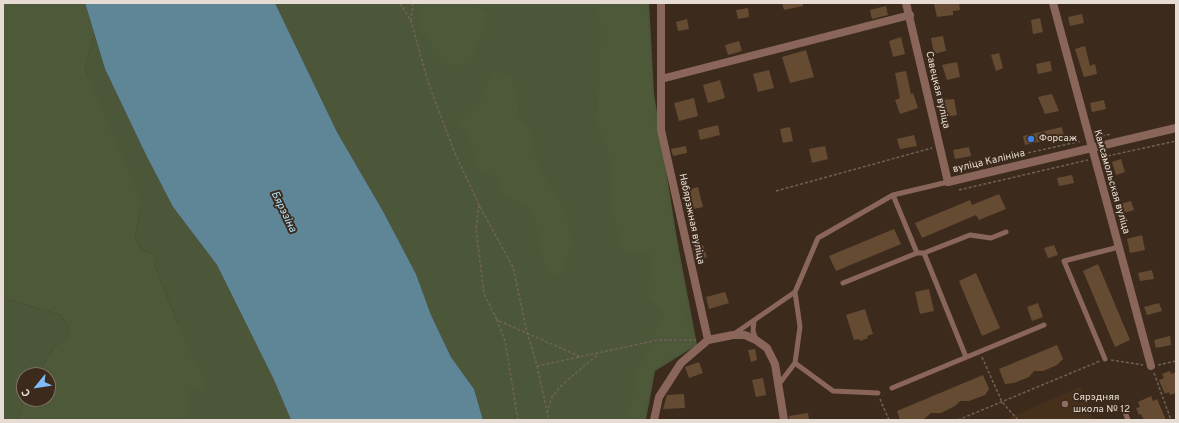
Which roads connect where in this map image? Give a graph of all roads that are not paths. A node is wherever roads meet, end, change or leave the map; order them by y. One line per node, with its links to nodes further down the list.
1 (661, 3): 5 (street, Набярэжная вуліца)
2 (906, 3): 4 (street, Савецкая вуліца)
3 (1053, 3): 7 (street, Камсамольская вуліца)
4 (910, 16): 5 (street); 8 (street, Савецкая вуліца)
5 (661, 80): 19 (street, Набярэжная вуліца)
6 (1176, 128): 7 (street, вуліца Калініна)
7 (1091, 148): 8 (street, вуліца Калініна); 11 (street, Камсамольская вуліца)
8 (948, 182): 9 (lane)
9 (893, 195): 12 (lane); 15 (lane)
10 (1006, 232): 13 (lane)
11 (1119, 246): 22 (lane); 24 (street, Камсамольская вуліца)
12 (917, 253): 13 (lane); 14 (lane)
13 (924, 253): 21 (lane)
14 (843, 283)
15 (795, 292): 16 (lane); 23 (lane)
16 (754, 321): 18 (lane); 20 (lane)
17 (1044, 326): 21 (lane)
18 (734, 335): 19 (street); 20 (street)
19 (708, 340): 29 (street)
20 (756, 340): 25 (street)
21 (966, 357): 26 (lane)
22 (1105, 359)
23 (794, 362): 25 (lane); 27 (lane)
24 (1151, 366)
25 (779, 384): 30 (street)
26 (892, 388)
27 (878, 393)
28 (1125, 412): 31 (lane)
29 (654, 420)
30 (784, 420)
31 (1128, 420)

